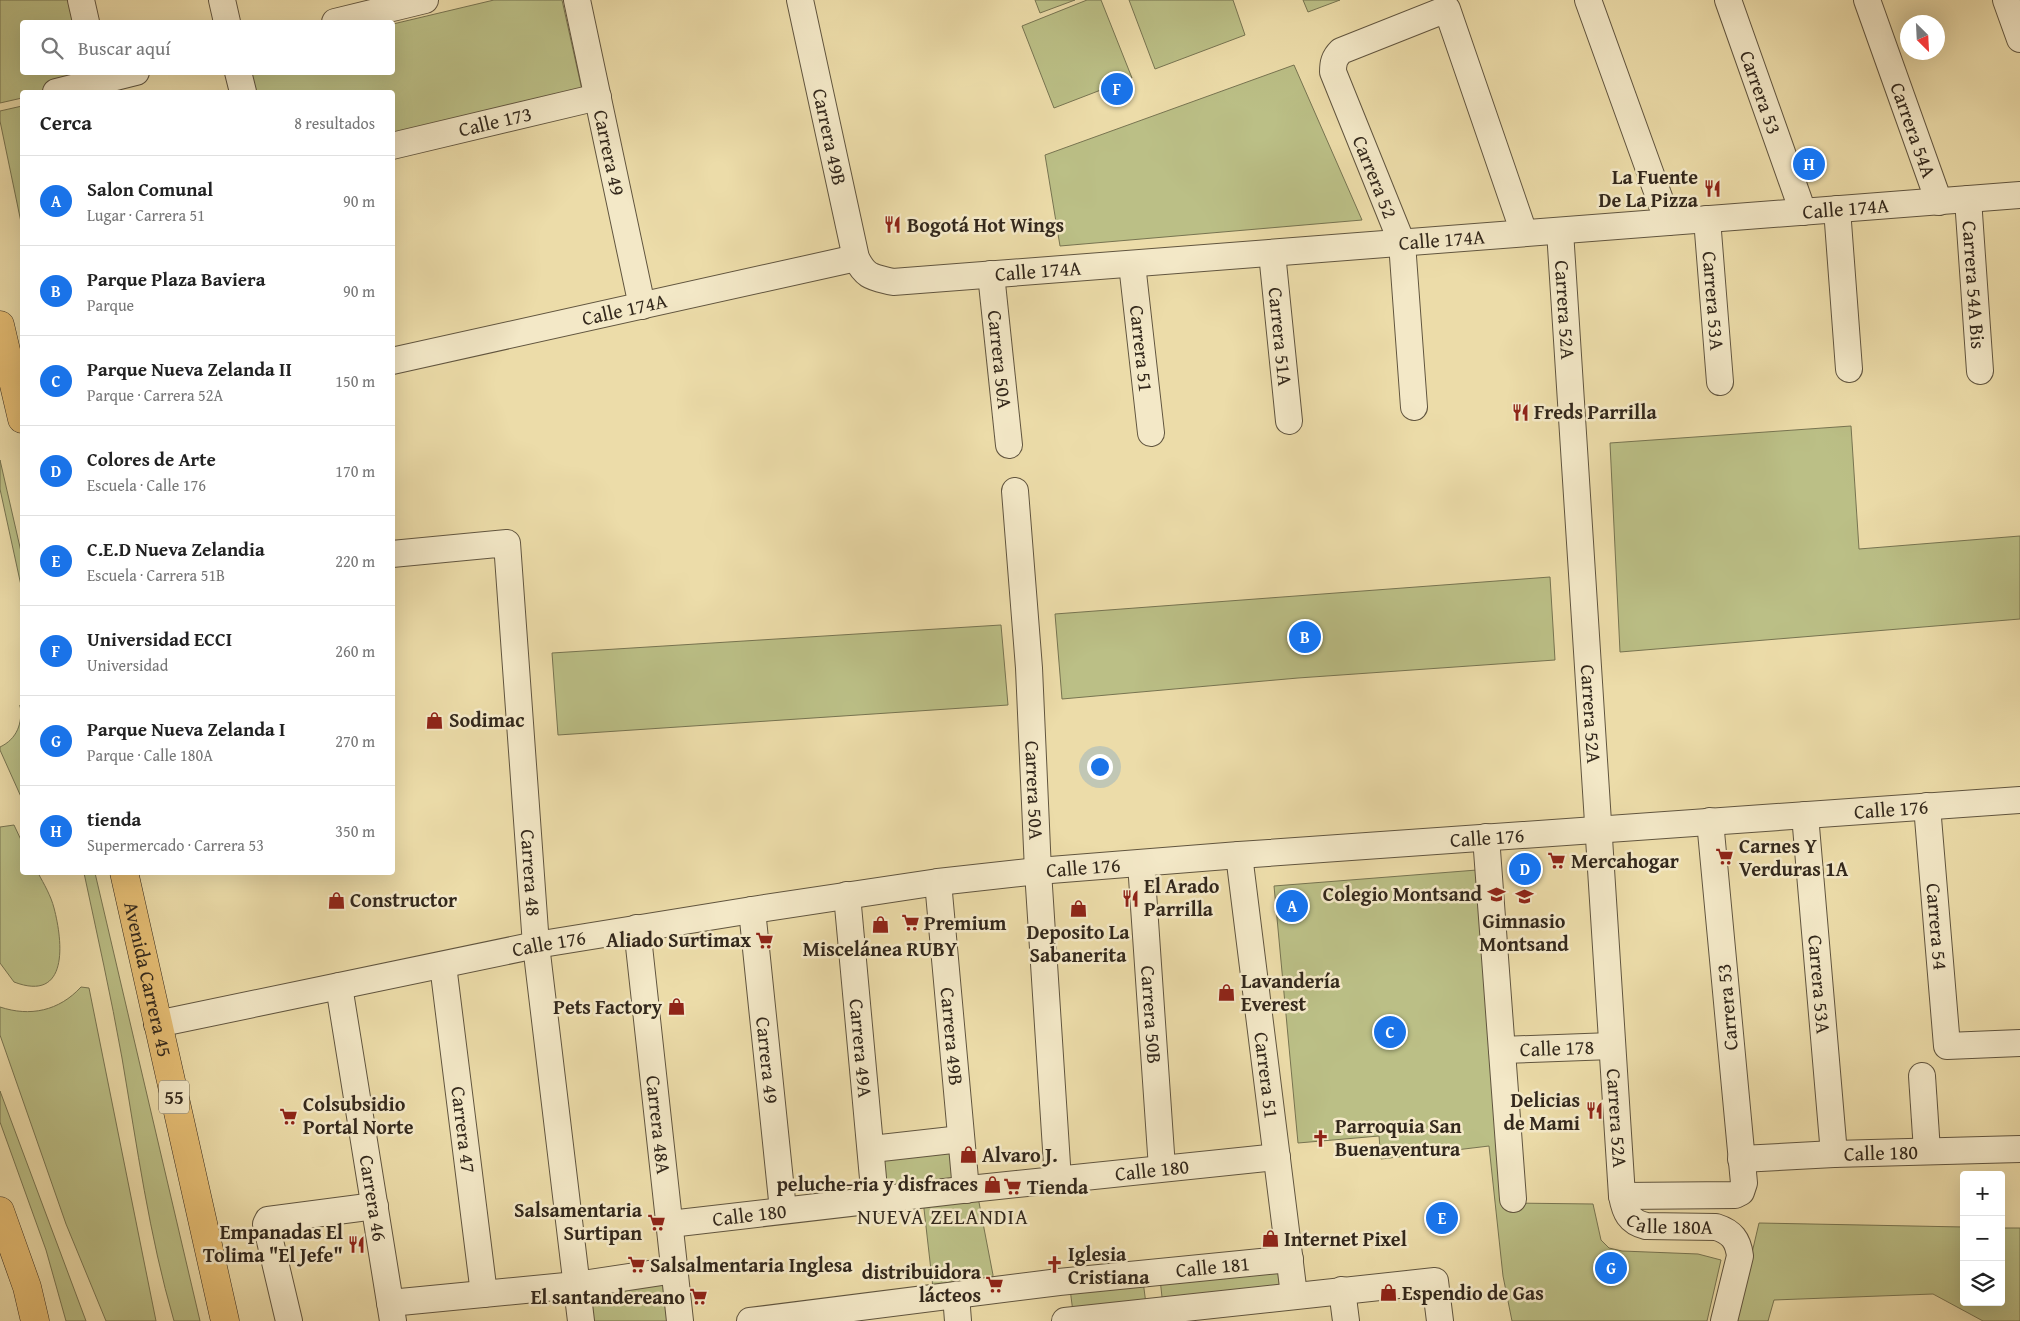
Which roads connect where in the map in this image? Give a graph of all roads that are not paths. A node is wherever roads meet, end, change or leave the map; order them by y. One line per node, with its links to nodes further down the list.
1 (81, 0): 10 (street)
2 (222, 0): 11 (street)
3 (425, 0): 12 (street)
4 (577, 0): 19 (street, Carrera 49)
5 (800, 0): 33 (street, Carrera 49B)
6 (1588, 0): 27 (street)
7 (1728, 0): 25 (street, Carrera 53)
8 (1867, 0): 23 (street, Carrera 54A)
9 (2006, 0): 13 (street)
10 (86, 20)
11 (227, 20)
12 (343, 20)
13 (2019, 32)
14 (114, 75): 16 (street)
15 (239, 75): 18 (street)
16 (99, 77): 17 (street)
17 (62, 90)
18 (242, 90)
19 (598, 97): 20 (street, Calle 173); 35 (street, Carrera 49)
20 (395, 145)
21 (2020, 195): 22 (street, Calle 174A)
22 (1968, 199): 23 (street, Calle 174A); 39 (street, Carrera 54A Bis)
23 (1938, 202): 24 (street, Calle 174A)
24 (1837, 209): 25 (street, Calle 174A); 38 (street)
25 (1803, 212): 26 (street, Calle 174A)
26 (1707, 219): 27 (street, Calle 174A); 40 (street, Carrera 53A)
27 (1668, 222): 28 (street, Calle 174A)
28 (1560, 231): 29 (street, Calle 174A); 52 (street, Carrera 52A)
29 (1524, 233): 30 (street, Calle 174A); 30 (street, Carrera 52)
30 (1402, 243): 31 (street, Calle 174A); 41 (street, Carrera 52)
31 (1272, 253): 32 (street, Calle 174A); 43 (street, Carrera 51A)
32 (1132, 264): 34 (street, Calle 174A); 44 (street, Carrera 51)
33 (860, 265): 34 (street, Calle 174A); 35 (street, Calle 174A)
34 (991, 274): 45 (street, Carrera 50A)
35 (642, 306): 37 (street, Calle 174A)
36 (0, 325): 42 (highway)
37 (395, 360)
38 (1849, 369)
39 (1980, 371)
40 (1720, 382)
41 (1414, 407)
42 (20, 410)
43 (1289, 421)
44 (1151, 433)
45 (1009, 445)
46 (1015, 491): 56 (street, Carrera 50A)
47 (395, 554): 62 (street, Carrera 48)
48 (2020, 800): 49 (street, Calle 176)
49 (1927, 806): 50 (street, Calle 176); 66 (street, Carrera 54)
50 (1805, 815): 51 (street, Calle 176); 74 (street, Carrera 53A)
51 (1710, 821): 52 (street, Calle 176); 76 (street, Carrera 53)
52 (1599, 829): 53 (street, Calle 176); 67 (street, Carrera 52A)
53 (1486, 837): 54 (street, Calle 176); 68 (street)
54 (1240, 856): 55 (street, Calle 176); 75 (street, Carrera 51)
55 (1141, 863): 56 (street, Calle 176); 77 (street, Carrera 50B)
56 (1038, 871): 58 (street, Calle 176); 78 (street, Carrera 50A)
57 (125, 875): 65 (highway, Avenida Carrera 45 / 55)
58 (938, 882): 59 (street, Calle 176); 70 (street, Carrera 49B)
59 (847, 895): 60 (street, Calle 176); 72 (street, Carrera 49A)
60 (752, 910): 61 (street, Calle 176); 84 (street, Carrera 49)
61 (637, 928): 62 (street, Calle 176); 86 (street, Carrera 48A)
62 (536, 945): 63 (street, Calle 176); 91 (street, Carrera 48)
63 (443, 965): 64 (street, Calle 176); 93 (street, Carrera 47)
64 (339, 986): 65 (street, Calle 176); 83 (street, Carrera 46)
65 (157, 1024): 101 (highway, Avenida Carrera 45 / 55)
66 (2020, 1043)
67 (1612, 1046): 68 (street, Calle 178); 80 (street, Carrera 52A)
68 (1502, 1050): 81 (street)
69 (1922, 1076): 73 (street)
70 (961, 1139): 72 (street); 79 (street, Carrera 49B)
71 (2020, 1149): 73 (street, Calle 180)
72 (872, 1150): 82 (street, Carrera 49A)
73 (1927, 1151): 74 (street, Calle 180)
74 (1834, 1154): 76 (street, Calle 180)
75 (1277, 1157): 77 (street, Calle 180); 87 (street, Carrera 51)
76 (1742, 1159): 80 (street, Carrera 53)
77 (1162, 1168): 78 (street, Calle 180)
78 (1058, 1180): 79 (street, Calle 180)
79 (966, 1190): 82 (street, Calle 180)
80 (1622, 1196): 110 (street, Calle 180A)
81 (1513, 1199)
82 (875, 1200): 84 (street, Calle 180)
83 (376, 1206): 97 (street, Carrera 46); 102 (street)
84 (783, 1210): 86 (street, Calle 180)
85 (0, 1211): 100 (highway)
86 (670, 1224): 88 (street, Carrera 48A)
87 (1290, 1259): 89 (street, Calle 181); 95 (street, Carrera 51)
88 (675, 1270): 91 (street); 104 (street, Carrera 48A)
89 (1152, 1273): 90 (street, Calle 181); 99 (street)
90 (1059, 1282): 94 (street, Calle 181); 107 (street)
91 (576, 1285): 93 (street); 103 (street, Carrera 48)
92 (1342, 1290): 95 (street, Calle 181); 108 (street); 109 (street, Calle 181)
93 (484, 1294): 97 (street)
94 (956, 1295): 98 (street, Calle 181); 106 (street)
95 (1294, 1295): 96 (street, Calle 181)
96 (1246, 1311): 99 (street, Calle 181)
97 (392, 1312)
98 (864, 1314): 105 (street, Calle 181)
99 (1158, 1316): 107 (street, Calle 181)
100 (35, 1321)
101 (224, 1321)
102 (289, 1321)
103 (581, 1321)
104 (680, 1321)
105 (750, 1321)
106 (958, 1321)
107 (1064, 1321)
108 (1346, 1321)
109 (1440, 1321)
110 (1724, 1321)

